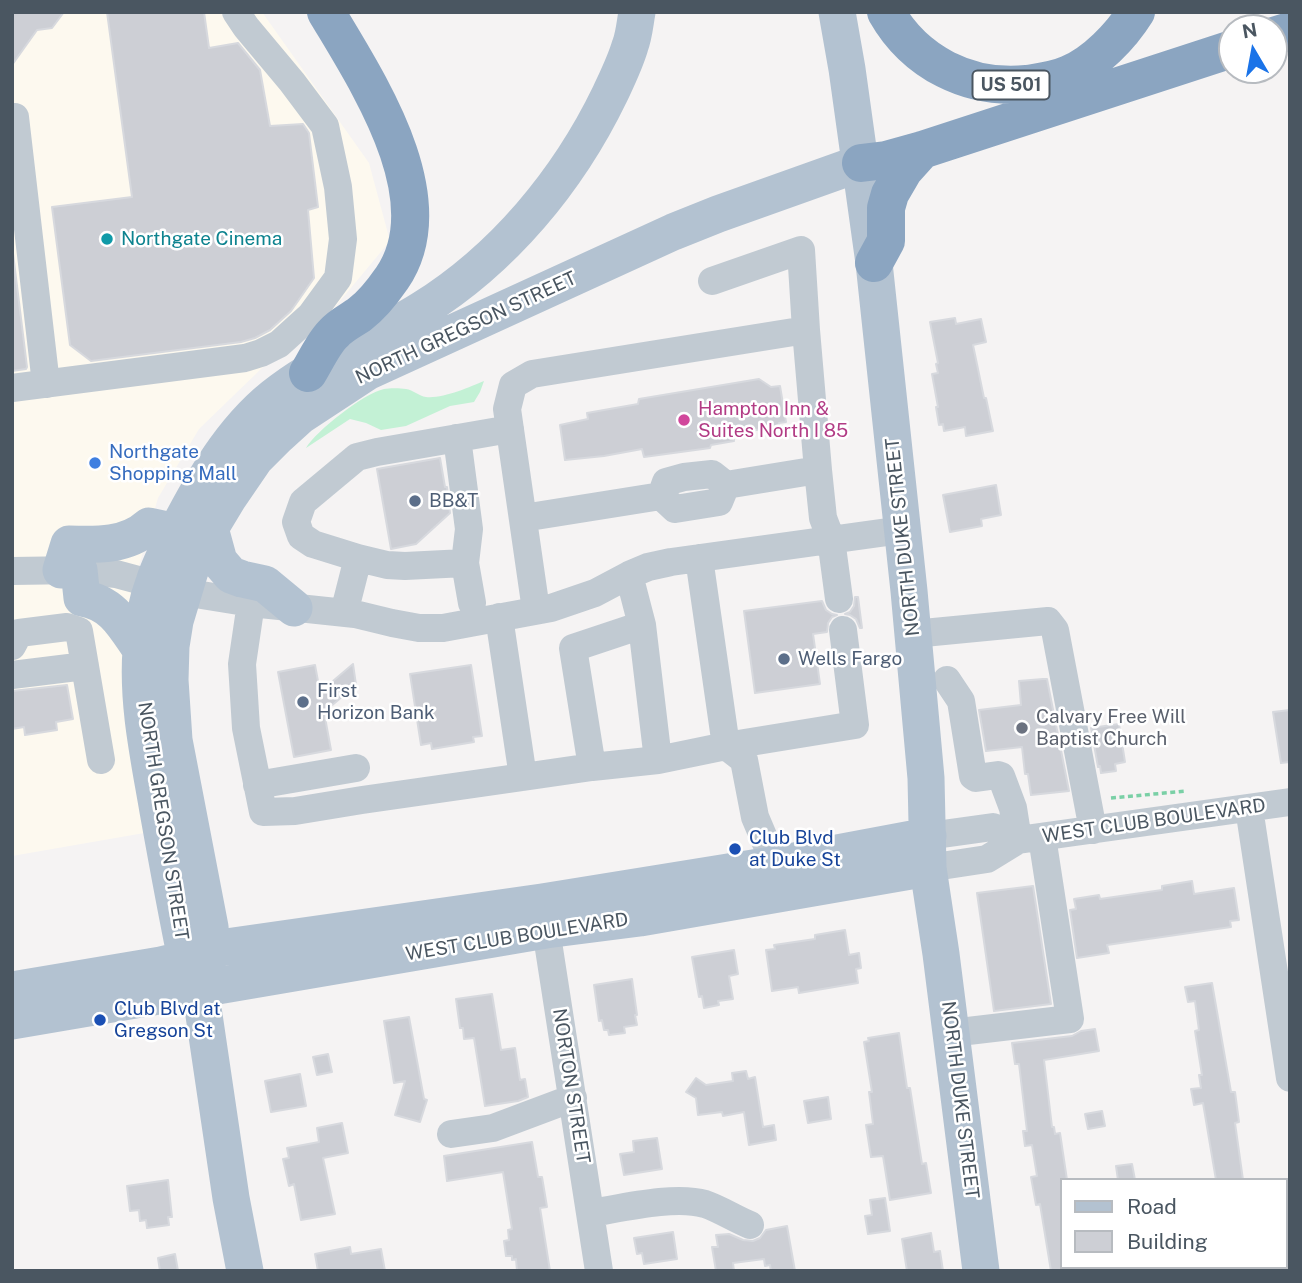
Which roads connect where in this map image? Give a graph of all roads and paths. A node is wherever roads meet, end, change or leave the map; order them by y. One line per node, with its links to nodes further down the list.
1 (236, 12): 15 (street)
2 (326, 12): 14 (highway)
3 (637, 12): 14 (main road, NORTH GREGSON STREET)
4 (837, 12): 10 (main road, NORTH DUKE STREET)
5 (886, 12): 6 (highway, US 501)
6 (1136, 12)
7 (1218, 54): 9 (highway)
8 (12, 117): 15 (street)
9 (922, 150): 10 (highway); 11 (highway)
10 (861, 163): 11 (main road, NORTH DUKE STREET); 21 (main road, NORTH GREGSON STREET)
11 (874, 262): 22 (main road, NORTH DUKE STREET)
12 (712, 281): 13 (street)
13 (806, 330): 17 (street); 19 (street)
14 (308, 373): 21 (main road, NORTH GREGSON STREET)
15 (46, 384): 16 (street)
16 (12, 388)
17 (510, 429): 18 (street); 20 (street)
18 (457, 438): 24 (street); 26 (street)
19 (818, 470): 20 (street); 23 (street)
20 (523, 518): 35 (street)
21 (193, 530): 27 (main road); 30 (main road, NORTH GREGSON STREET); 34 (main road)
22 (902, 530): 23 (street); 40 (main road, NORTH DUKE STREET)
23 (831, 539): 25 (street); 31 (street)
24 (358, 558): 26 (street); 36 (street)
25 (699, 558): 29 (street); 48 (street)
26 (465, 563): 33 (street)
27 (70, 570): 28 (street); 30 (street); 42 (main road)
28 (12, 571)
29 (629, 575): 35 (street); 38 (street)
30 (168, 587): 32 (street); 42 (main road, NORTH GREGSON STREET); 64 (main road, NORTH GREGSON STREET)
31 (839, 599)
32 (251, 603): 34 (street); 54 (street)
33 (472, 603)
34 (294, 608): 36 (street)
35 (536, 610): 37 (street)
36 (344, 613): 37 (street)
37 (499, 617): 53 (street)
38 (642, 625): 50 (street); 51 (street)
39 (844, 630): 48 (street)
40 (928, 633): 47 (main road, NORTH DUKE STREET); 56 (street)
41 (12, 647): 43 (street)
42 (141, 650): 64 (main road, NORTH GREGSON STREET)
43 (83, 652): 44 (street); 45 (street); 46 (street); 49 (street)
44 (12, 657)
45 (12, 667)
46 (12, 675)
47 (932, 681): 60 (street); 61 (main road, NORTH DUKE STREET)
48 (726, 746): 50 (street); 62 (street)
49 (101, 760)
50 (659, 760): 51 (street)
51 (592, 767): 53 (street)
52 (356, 768): 54 (street)
53 (523, 777): 54 (street)
54 (257, 785)
55 (1192, 790): 56 (path)
56 (1086, 800): 59 (street)
57 (1290, 802): 58 (street, WEST CLUB BOULEVARD)
58 (1249, 808): 59 (street, WEST CLUB BOULEVARD); 68 (street)
59 (1093, 830): 60 (street, WEST CLUB BOULEVARD)
60 (1030, 838): 61 (street, WEST CLUB BOULEVARD); 67 (street)
61 (928, 852): 62 (main road, WEST CLUB BOULEVARD); 63 (main road, WEST CLUB BOULEVARD); 67 (main road, NORTH DUKE STREET)
62 (784, 863): 63 (main road, WEST CLUB BOULEVARD)
63 (544, 916): 64 (main road, WEST CLUB BOULEVARD); 69 (street, NORTON STREET)
64 (199, 966): 65 (main road, WEST CLUB BOULEVARD); 66 (main road, WEST CLUB BOULEVARD); 73 (main road, NORTH GREGSON STREET)
65 (12, 990)
66 (12, 1021)
67 (951, 1033): 75 (main road, NORTH DUKE STREET)
68 (1290, 1078)
69 (573, 1098): 70 (street); 71 (street, NORTON STREET)
70 (451, 1134)
71 (591, 1213): 72 (street); 74 (street, NORTON STREET)
72 (750, 1225)
73 (245, 1271)
74 (599, 1271)
75 (981, 1271)

